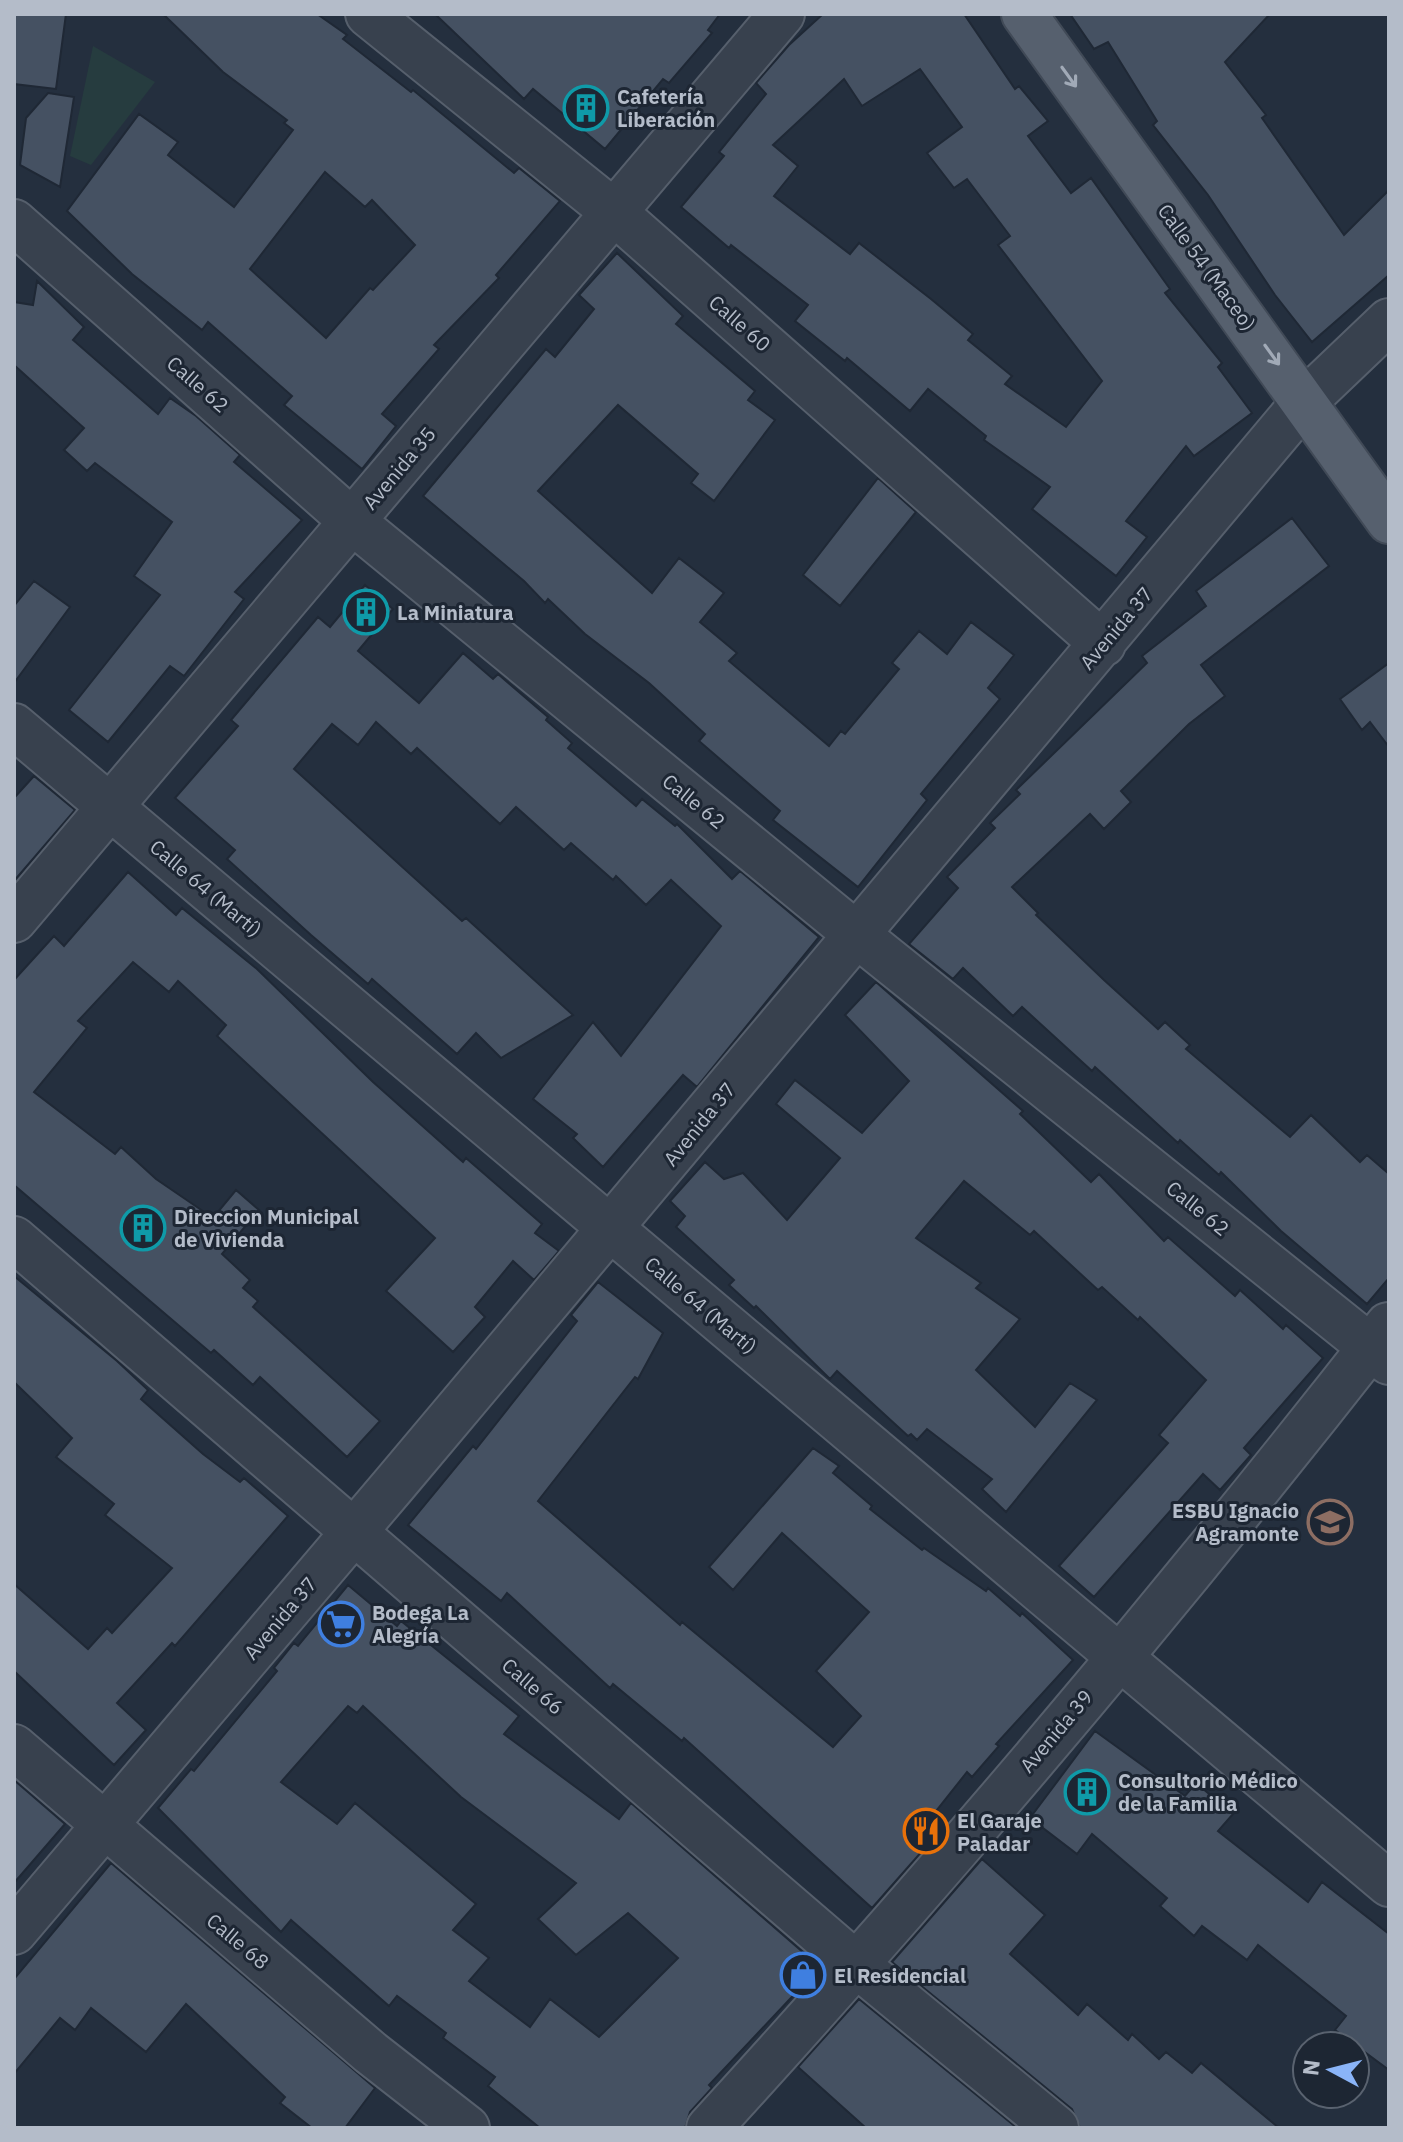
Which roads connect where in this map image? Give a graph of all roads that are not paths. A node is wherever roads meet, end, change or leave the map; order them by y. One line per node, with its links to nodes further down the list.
1 (368, 14): 4 (street, Calle 60)
2 (782, 14): 4 (street, Avenida 35)
3 (1024, 14): 7 (main road, Calle 54 (Maceo), one-way to 7)
4 (615, 213): 9 (street, Avenida 35); 10 (street, Calle 60)
5 (14, 222): 9 (street, Calle 62)
6 (1389, 321): 7 (street, Avenida 37)
7 (1305, 401): 8 (main road, Calle 54 (Maceo)); 10 (street, Avenida 37)
8 (1389, 521)
9 (353, 522): 12 (street, Avenida 35); 14 (street, Calle 62)
10 (1103, 644): 14 (street, Avenida 37)
11 (14, 726): 12 (street, Calle 64 (Martí))
12 (110, 807): 13 (street, Avenida 35); 15 (street, Calle 64 (Martí))
13 (14, 920)
14 (856, 934): 15 (street, Avenida 37); 17 (street, Calle 62)
15 (612, 1230): 18 (street, Avenida 37); 19 (street, Calle 64 (Martí))
16 (14, 1239): 18 (street, Calle 66)
17 (1383, 1344): 19 (street, Avenida 39)
18 (354, 1531): 21 (street, Avenida 37); 24 (street, Calle 66)
19 (1119, 1657): 22 (street, Calle 64 (Martí)); 24 (street, Avenida 39)
20 (14, 1747): 21 (street, Calle 68)
21 (103, 1827): 23 (street, Avenida 37); 25 (street, Calle 68)
22 (1389, 1884)
23 (14, 1932)
24 (858, 1966): 26 (street, Avenida 39); 27 (street, Calle 66)
25 (467, 2128)
26 (709, 2128)
27 (1056, 2128)

